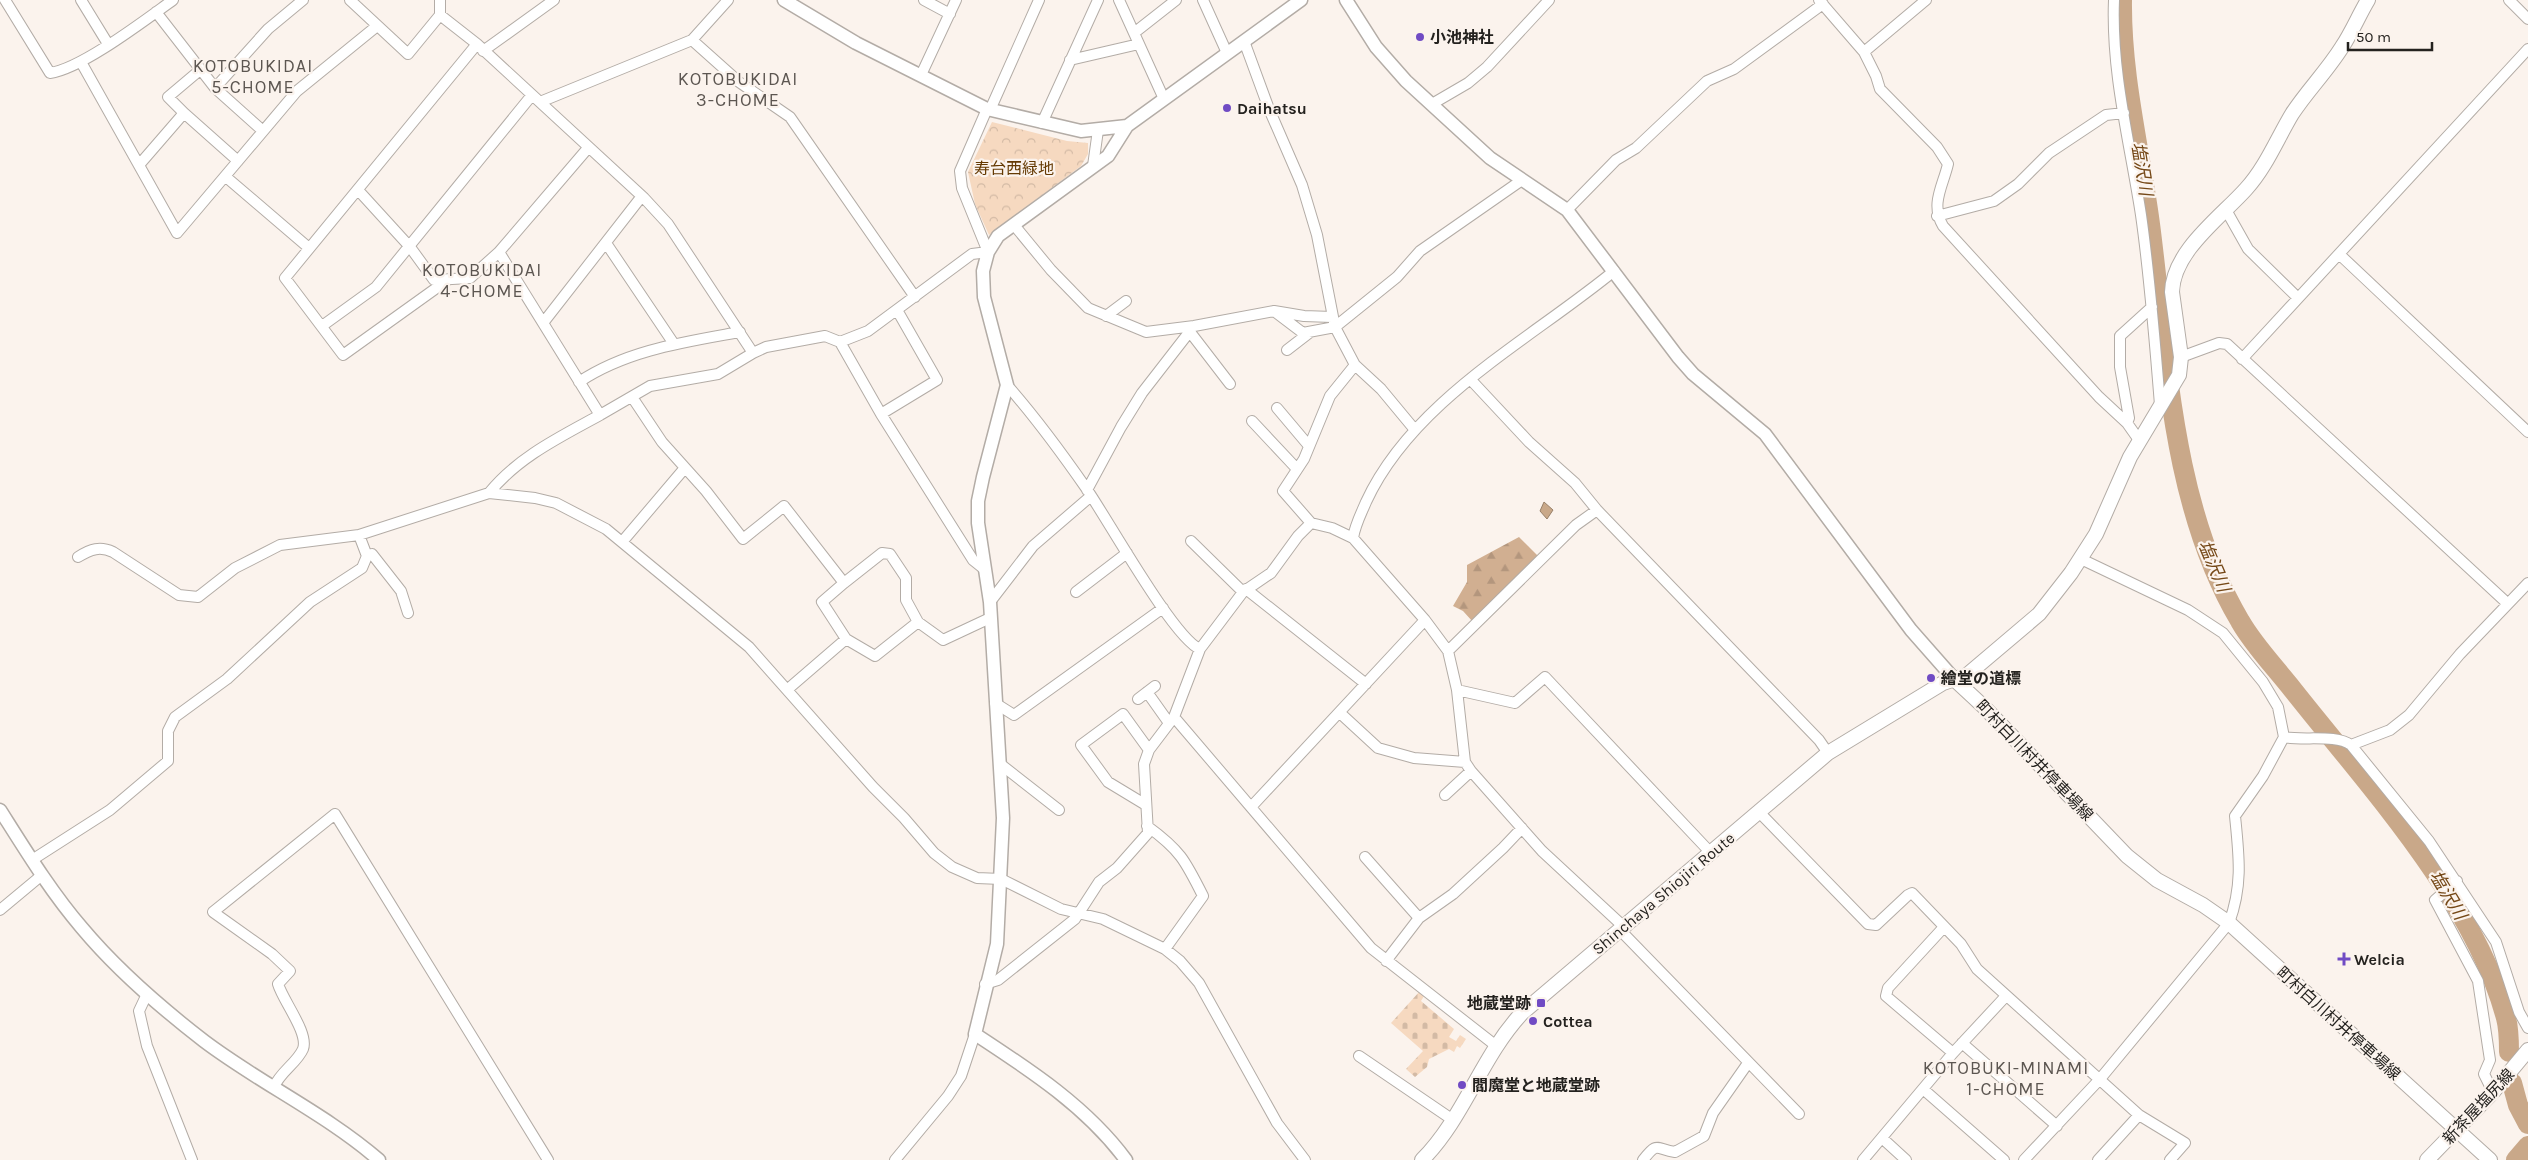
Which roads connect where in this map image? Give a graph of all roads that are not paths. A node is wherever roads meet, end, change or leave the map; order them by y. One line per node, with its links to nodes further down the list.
1 (5, 0): 40 (street)
2 (81, 0): 33 (street)
3 (173, 0): 25 (street)
4 (303, 0): 43 (street)
5 (350, 0): 29 (street)
6 (440, 0): 27 (street)
7 (554, 0): 35 (street)
8 (728, 0): 31 (street)
9 (784, 0): 42 (street)
10 (924, 0): 26 (street)
11 (956, 0): 26 (street)
12 (1039, 0): 48 (street)
13 (1098, 0): 39 (street)
14 (1119, 0): 30 (street)
15 (1176, 0): 30 (street)
16 (1203, 0): 38 (street)
17 (1301, 0): 32 (street)
18 (1346, 0): 47 (street)
19 (1549, 0): 47 (street)
20 (1926, 0): 37 (street)
21 (2114, 0): 50 (street)
22 (2368, 0): 64 (main road)
23 (2509, 0): 28 (street)
24 (1821, 2): 37 (street); 63 (street)
25 (156, 12): 33 (street); 41 (street)
26 (950, 14): 42 (street)
27 (440, 15): 29 (street); 35 (street)
28 (2528, 19)
29 (378, 26): 54 (street)
30 (1134, 33): 34 (street)
31 (692, 40): 46 (street); 75 (street)
32 (1244, 41): 38 (street); 82 (street)
33 (108, 44): 40 (street)
34 (1139, 44): 39 (street); 45 (street)
35 (480, 48): 44 (street); 61 (street)
36 (2528, 49): 72 (street)
37 (1864, 52): 65 (street)
38 (1227, 53): 45 (street)
39 (1070, 60): 51 (street)
40 (81, 62): 57 (street)
41 (200, 70): 43 (street); 49 (street)
42 (920, 76): 48 (street)
43 (215, 88): 54 (street)
44 (532, 95): 46 (street); 68 (street)
45 (1164, 98): 52 (street)
46 (540, 102): 55 (street)
47 (1432, 104): 60 (street)
48 (989, 110): 51 (street); 71 (street)
49 (184, 113): 56 (street); 57 (street)
50 (2124, 113): 65 (street); 78 (street)
51 (1042, 123): 53 (street)
52 (1127, 126): 53 (street); 58 (street)
53 (1098, 130): 58 (street)
54 (263, 131): 56 (street)
55 (588, 148): 62 (street); 70 (street)
56 (238, 161): 59 (street)
57 (140, 165): 59 (street)
58 (1093, 166): 66 (street)
59 (226, 177): 69 (street)
60 (1522, 180): 63 (street); 85 (street)
61 (358, 190): 68 (street); 69 (street)
62 (642, 196): 67 (street); 87 (street)
63 (1567, 210): 73 (street)
64 (2226, 210): 76 (street); 93 (main road)
65 (1937, 216): 106 (street)
66 (1014, 225): 71 (street); 81 (street)
67 (606, 243): 83 (street); 90 (street)
68 (410, 247): 74 (street); 84 (street)
69 (309, 248): 84 (street)
70 (499, 252): 74 (street); 83 (street)
71 (988, 252): 75 (street); 99 (street)
72 (2339, 254): 76 (street); 108 (street)
73 (1614, 271): 96 (street); 140 (street)
74 (449, 279): 84 (street)
75 (915, 297): 79 (street)
76 (2297, 297): 94 (street)
77 (1126, 301): 81 (street)
78 (2152, 307): 101 (street); 106 (street)
79 (897, 310): 89 (street); 103 (street)
80 (1274, 311): 82 (street); 86 (street); 88 (street)
81 (1106, 316): 86 (street)
82 (1332, 317): 85 (street)
83 (543, 323): 97 (street)
84 (322, 326)
85 (1335, 327): 88 (street); 95 (street)
86 (1192, 329): 98 (street); 113 (street)
87 (740, 332): 90 (street); 92 (street)
88 (1309, 333): 91 (street)
89 (840, 342): 92 (street); 103 (street)
90 (674, 344): 97 (street)
91 (1287, 350)
92 (754, 353): 100 (street)
93 (2181, 357): 94 (street); 101 (main road)
94 (2242, 359): 131 (street)
95 (1355, 365): 107 (street); 110 (street)
96 (1471, 380): 107 (street); 115 (street)
97 (579, 382): 104 (street)
98 (1230, 384)
99 (1007, 385): 113 (street); 125 (street)
100 (632, 397): 104 (street); 111 (street)
101 (2161, 404): 109 (main road)
102 (1276, 408): 110 (street)
103 (881, 414): 125 (street)
104 (600, 415): 114 (street)
105 (1252, 420): 112 (street)
106 (2127, 423): 109 (street)
107 (1415, 430): 118 (street)
108 (2528, 432)
109 (2139, 440): 124 (main road)
110 (1309, 446): 112 (street)
111 (684, 469): 119 (street); 127 (street)
112 (1297, 469): 116 (street)
113 (1089, 493): 120 (street); 130 (street)
114 (489, 494): 117 (street); 119 (street)
115 (1597, 510): 139 (street); 151 (street)
116 (1311, 523): 118 (street); 128 (street)
117 (359, 535): 121 (street); 122 (street)
118 (1353, 538): 135 (street)
119 (622, 542): 142 (street)
120 (1127, 553): 129 (street); 132 (street)
121 (78, 556)
122 (367, 556): 133 (street); 164 (street)
123 (1192, 556): 128 (street)
124 (2081, 559): 140 (main road); 148 (street)
125 (983, 568): 130 (street)
126 (2528, 582): 131 (street)
127 (844, 583): 136 (street); 137 (street)
128 (1244, 590): 138 (street); 141 (street)
129 (1076, 592)
130 (990, 602): 134 (street)
131 (2507, 602): 149 (street)
132 (1162, 608): 138 (street); 145 (street)
133 (408, 613)
134 (990, 618): 136 (street); 145 (street)
135 (1425, 620): 139 (street); 141 (street)
136 (918, 622): 137 (street)
137 (846, 639): 142 (street)
138 (1200, 649): 147 (street)
139 (1448, 651): 143 (street)
140 (1955, 680): 151 (main road, Shinchaya Shiojiri Route); 171 (main road, 町村白川村井停車場線)
141 (1366, 684): 146 (street)
142 (788, 689): 166 (street)
143 (1457, 690): 153 (street); 162 (street)
144 (1138, 699): 147 (street)
145 (995, 704): 152 (street)
146 (1340, 713): 153 (street); 156 (street)
147 (1172, 720): 150 (street); 156 (street)
148 (2284, 737): 149 (street); 171 (street)
149 (2348, 743): 167 (street)
150 (1149, 750): 155 (street); 155 (street)
151 (1828, 753): 159 (main road, Shinchaya Shiojiri Route)
152 (999, 763): 157 (street); 166 (street)
153 (1468, 767): 154 (street); 161 (street)
154 (1445, 795)
155 (1146, 805): 160 (street)
156 (1252, 806): 175 (street)
157 (1051, 809)
158 (0, 810): 164 (street)
159 (1760, 812): 162 (main road, Shinchaya Shiojiri Route); 172 (street)
160 (1147, 826): 169 (street); 174 (street)
161 (1522, 828): 170 (street); 173 (street)
162 (1710, 852): 173 (main road, Shinchaya Shiojiri Route)
163 (1365, 857): 170 (street)
164 (32, 860): 165 (street)
165 (42, 875): 168 (street); 177 (street)
166 (1000, 879): 169 (street); 176 (street)
167 (2458, 881): 179 (street); 190 (street)
168 (0, 910)
169 (1081, 912): 174 (street); 176 (street)
170 (1419, 918): 175 (street)
171 (2229, 923): 187 (street); 195 (main road, 町村白川村井停車場線)
172 (1944, 927): 178 (street); 184 (street)
173 (1622, 928): 182 (main road, Shinchaya Shiojiri Route); 186 (street)
174 (1165, 949): 202 (street)
175 (1386, 960): 182 (street)
176 (985, 984): 180 (street)
177 (147, 994): 188 (street); 197 (street)
178 (2006, 996): 181 (street); 187 (street)
179 (2528, 1028)
180 (975, 1034): 200 (street); 201 (street)
181 (1962, 1044): 184 (street); 194 (street)
182 (1495, 1045): 193 (main road, Shinchaya Shiojiri Route)
183 (2528, 1050): 190 (main road, 新茶屋塩尻線)
184 (1953, 1053): 189 (street)
185 (1359, 1056): 193 (street)
186 (1748, 1063): 191 (street); 204 (street)
187 (2100, 1079): 192 (street); 194 (street)
188 (274, 1087): 198 (street); 199 (street)
189 (1923, 1089): 196 (street); 207 (street)
190 (2493, 1092): 195 (main road, 新茶屋塩尻線)
191 (1799, 1114)
192 (2139, 1115): 209 (street); 210 (street)
193 (1453, 1120): 203 (main road, Shinchaya Shiojiri Route)
194 (2056, 1126): 208 (street)
195 (2462, 1134): 211 (main road, 新茶屋塩尻線); 212 (main road, 町村白川村井停車場線)
196 (1882, 1138): 205 (street); 206 (street)
197 (192, 1160)
198 (379, 1160)
199 (548, 1160)
200 (895, 1160)
201 (1126, 1160)
202 (1305, 1160)
203 (1422, 1160)
204 (1643, 1160)
205 (1863, 1160)
206 (1906, 1160)
207 (2004, 1160)
208 (2024, 1160)
209 (2098, 1160)
210 (2170, 1160)
211 (2427, 1160)
212 (2490, 1160)

